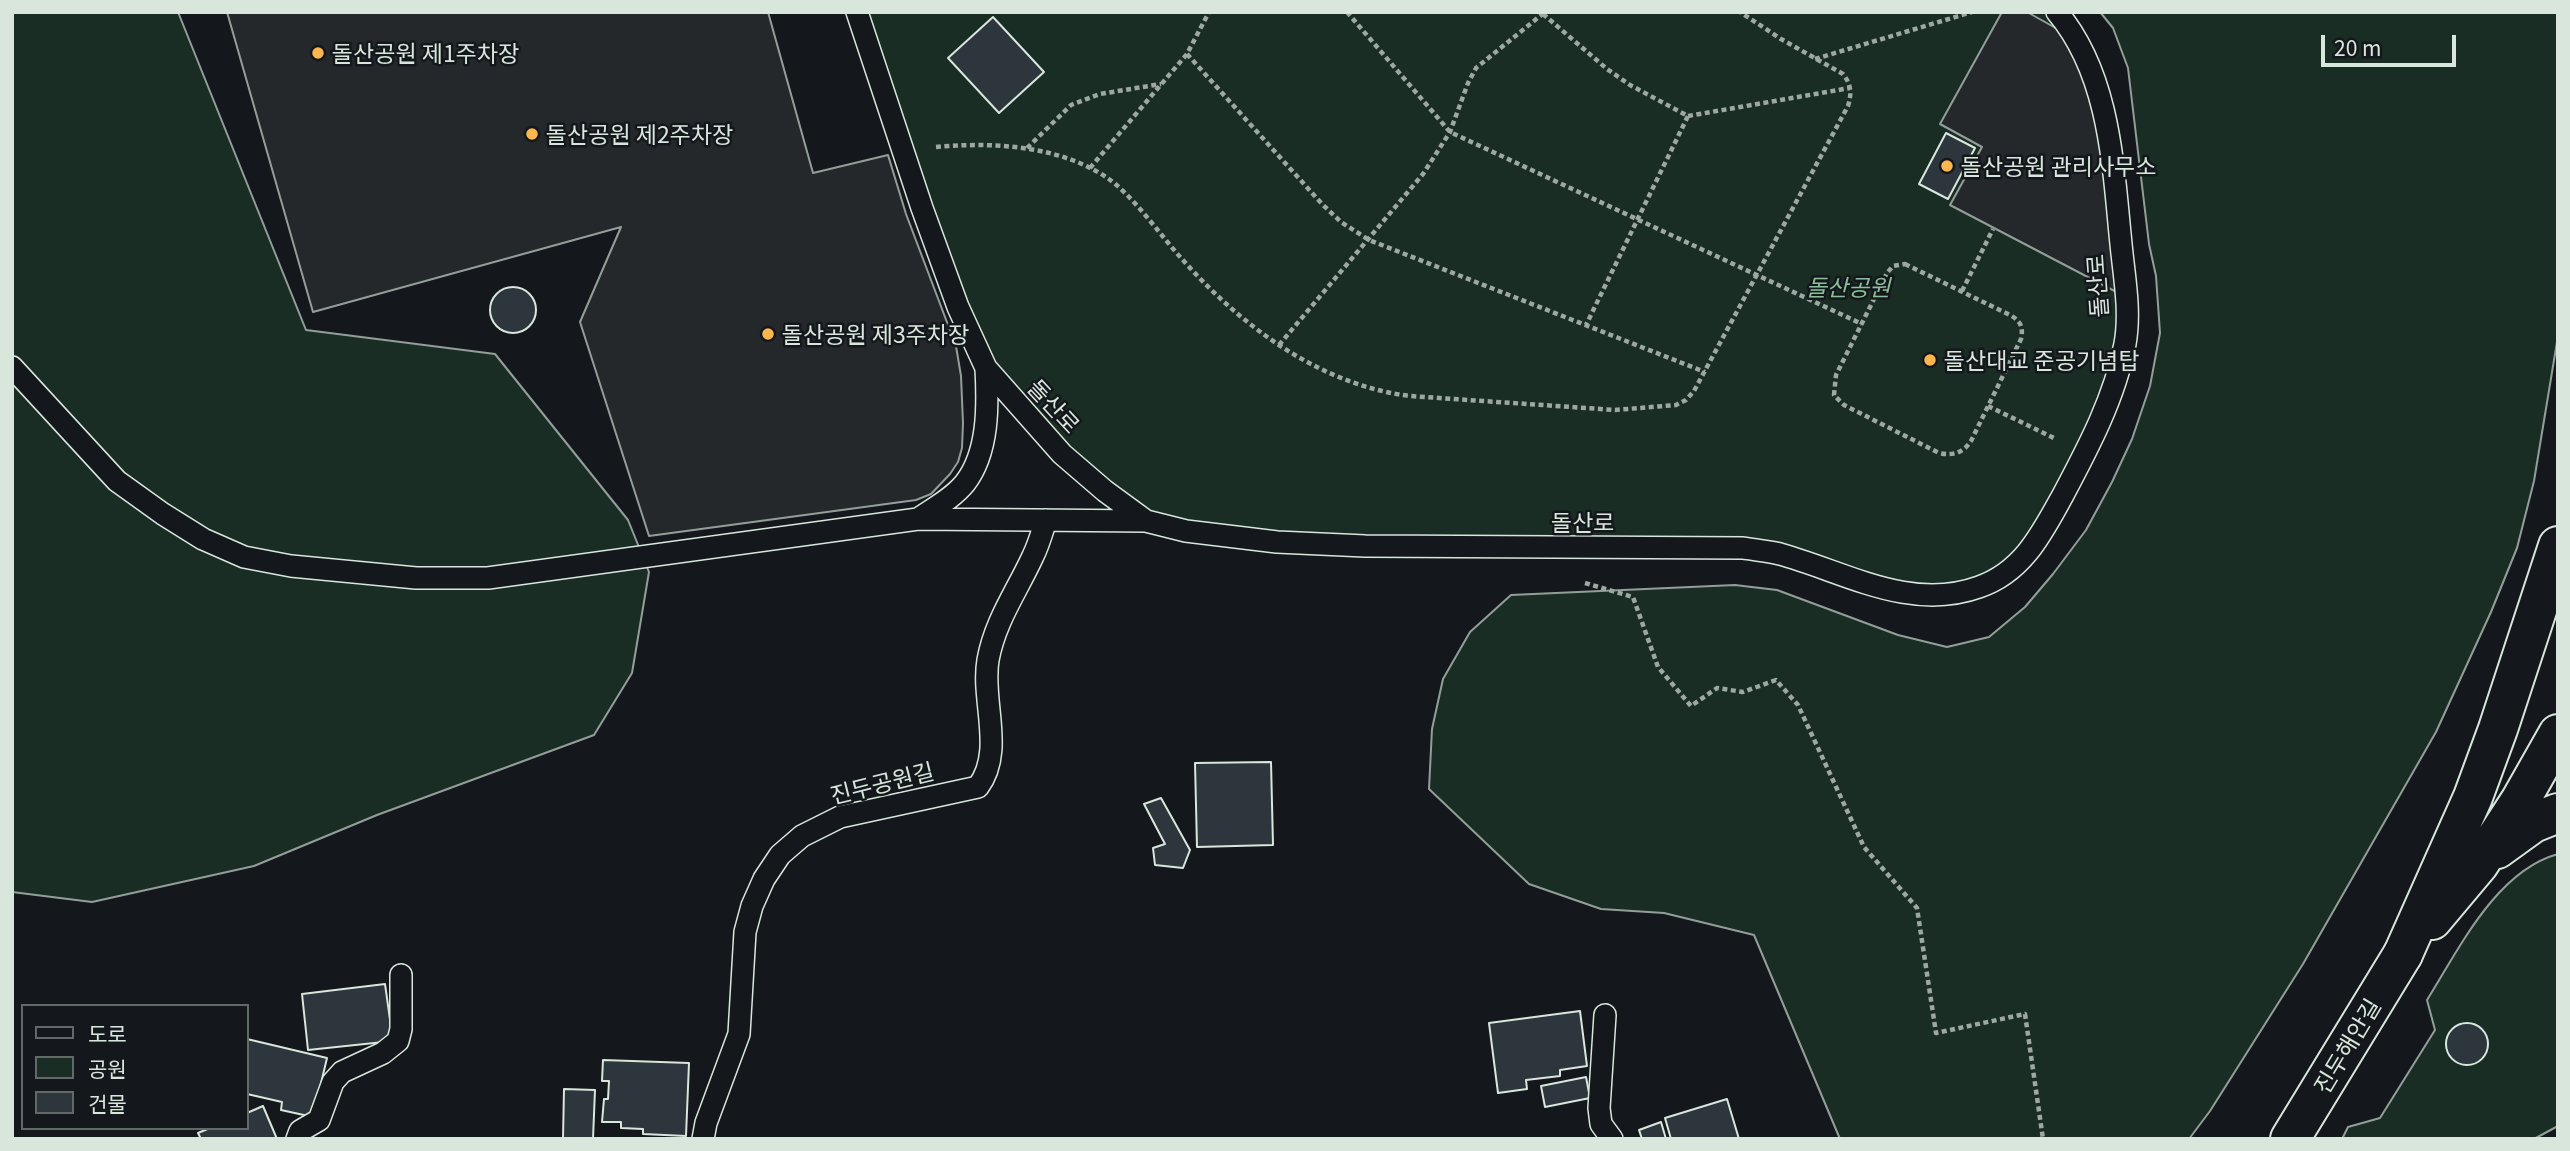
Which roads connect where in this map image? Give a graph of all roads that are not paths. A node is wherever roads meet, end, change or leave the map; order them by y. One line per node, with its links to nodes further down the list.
1 (857, 12): 4 (lane, 돌산로)
2 (2057, 12): 7 (lane, 돌산로)
3 (12, 367): 5 (lane)
4 (986, 368): 5 (lane); 7 (lane, 돌산로)
5 (918, 519): 6 (lane)
6 (1046, 520): 7 (lane); 15 (lane, 진두공원길)
7 (1146, 521)
8 (2558, 546): 12 (main road)
9 (2558, 734): 11 (main road)
10 (2558, 813): 11 (main road)
11 (2479, 864): 12 (main road)
12 (2403, 954): 18 (main road, 진두해안길)
13 (401, 975): 16 (lane)
14 (1605, 1015): 17 (lane)
15 (701, 1138)
16 (297, 1139)
17 (1612, 1139)
18 (2290, 1139)

